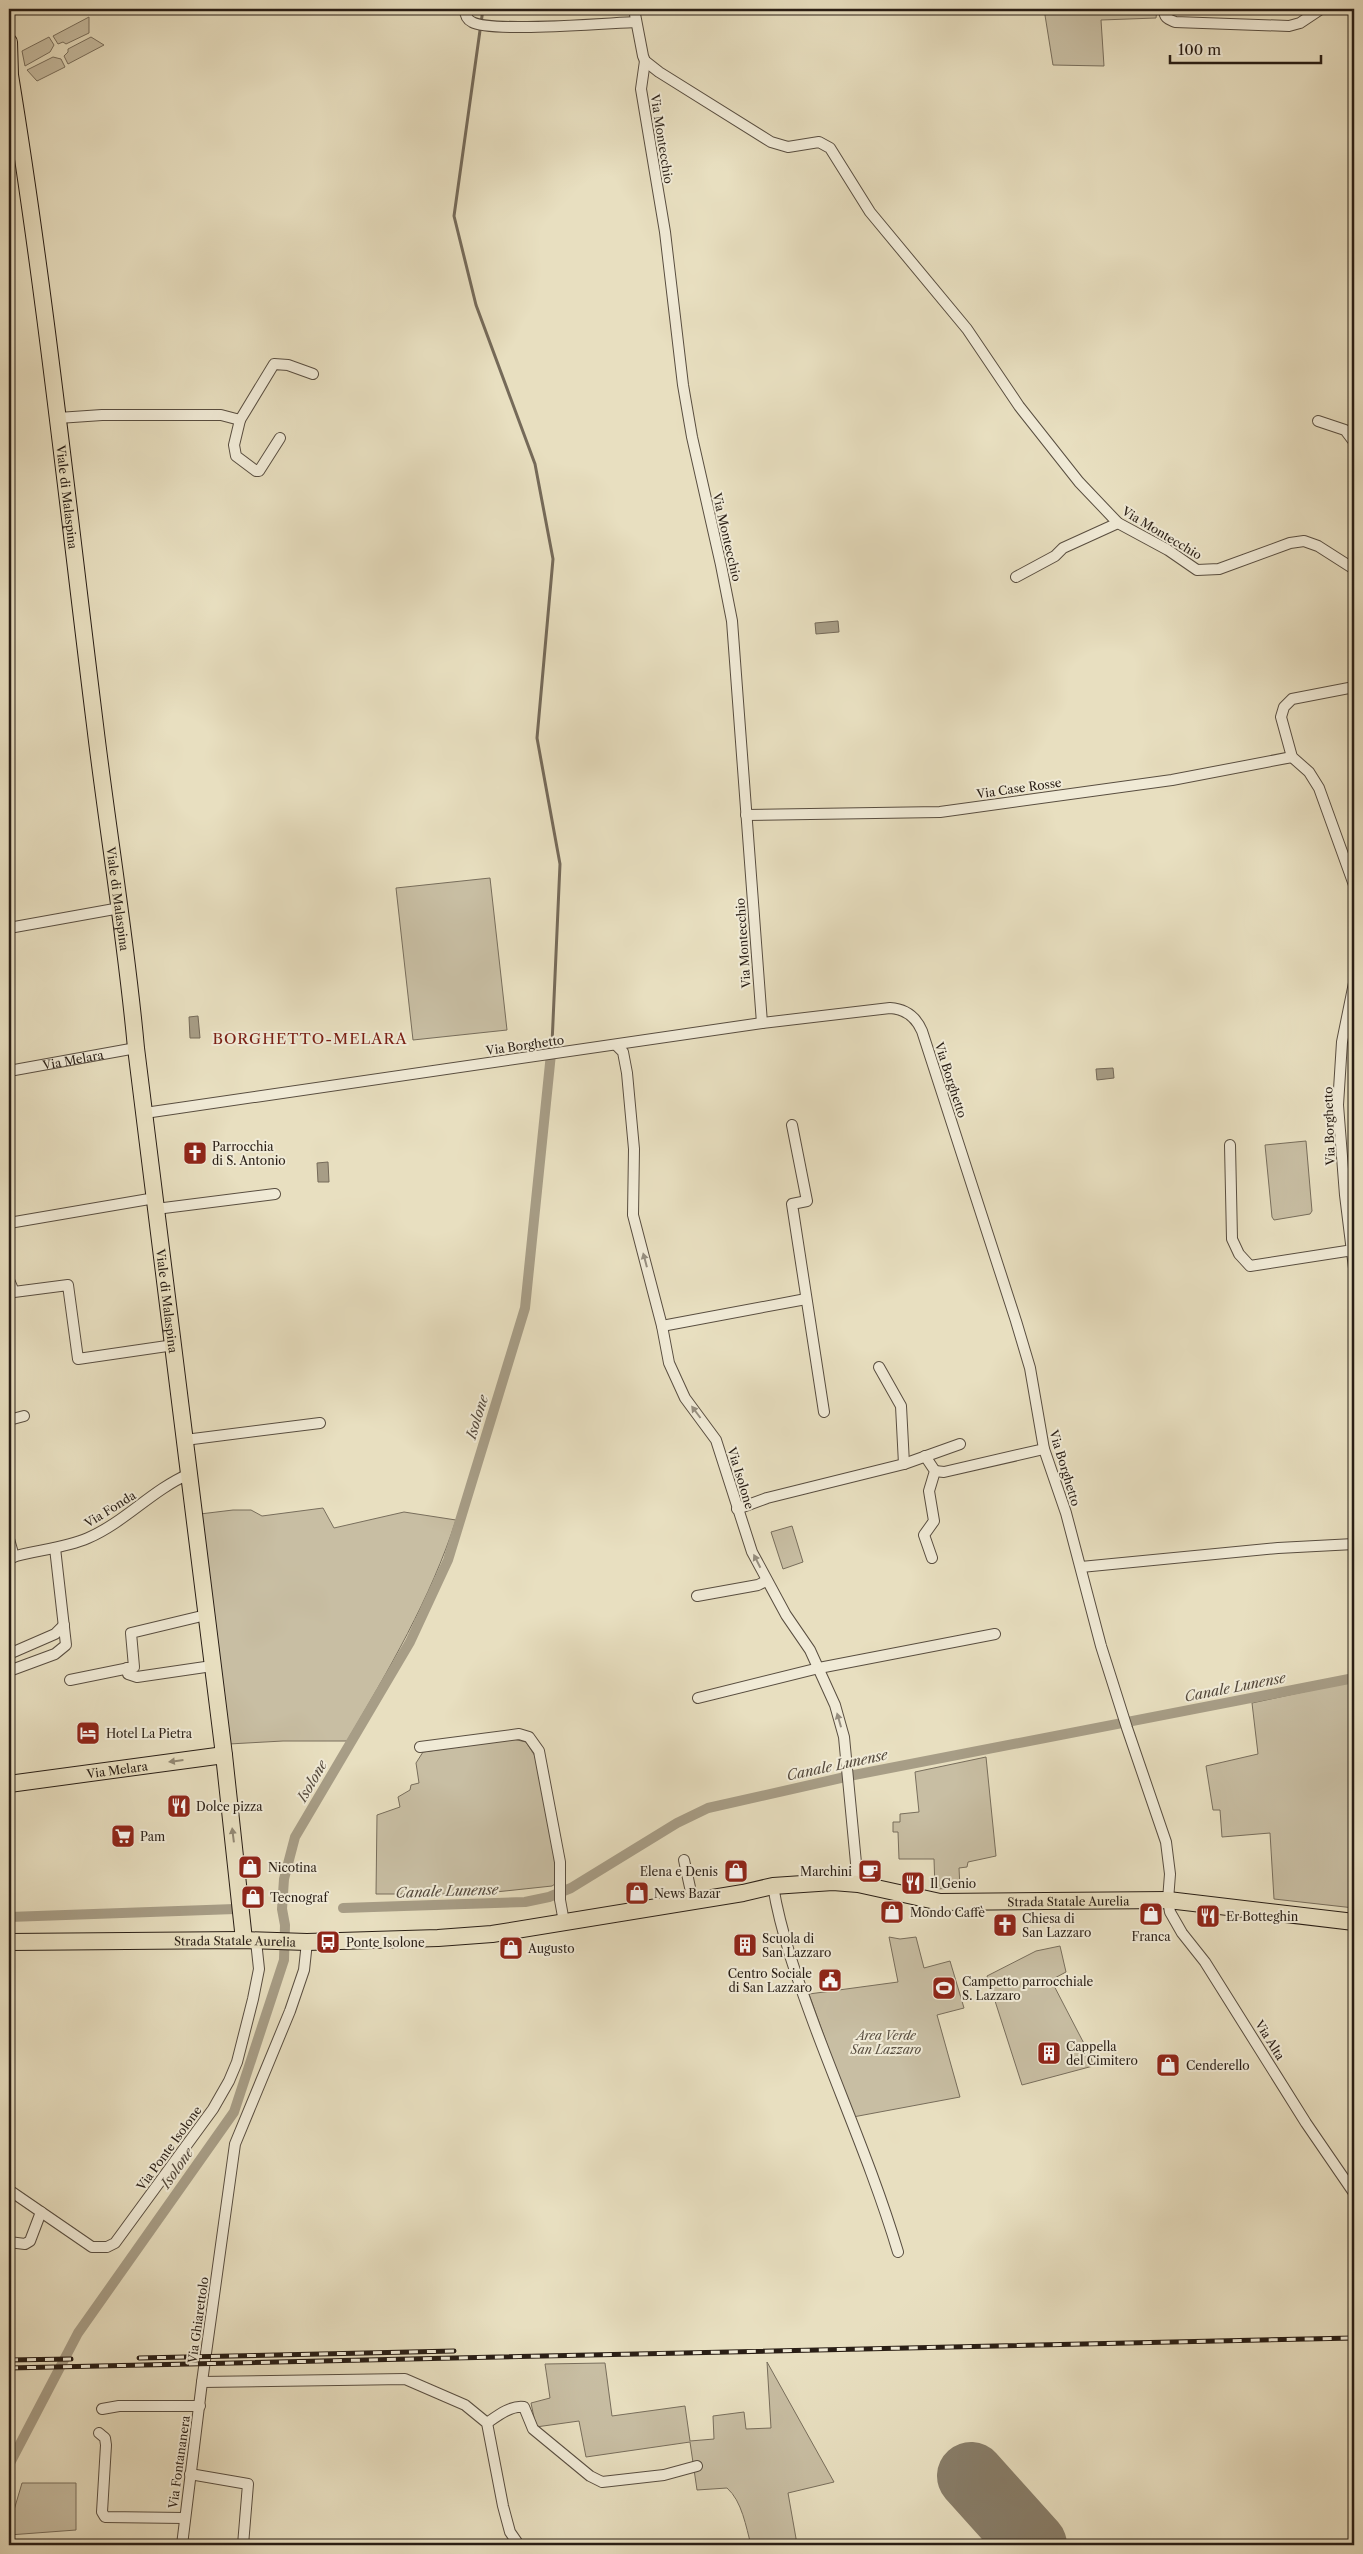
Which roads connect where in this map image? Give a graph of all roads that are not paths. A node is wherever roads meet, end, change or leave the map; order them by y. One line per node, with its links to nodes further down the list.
1 (466, 9): 5 (street)
2 (634, 9): 5 (street, Via Montecchio)
3 (1164, 9): 4 (street)
4 (1321, 9)
5 (636, 22): 7 (street, Via Montecchio)
6 (9, 42): 9 (main road, Viale di Malaspina)
7 (646, 61): 14 (street, Via Montecchio); 19 (street, Via Montecchio)
8 (313, 374): 10 (street)
9 (58, 418): 10 (street); 21 (main road, Viale di Malaspina)
10 (240, 420): 12 (street)
11 (1318, 421): 13 (street)
12 (280, 438)
13 (1354, 442)
14 (1118, 523): 15 (street, Via Montecchio); 16 (street)
15 (1354, 569)
16 (1016, 577)
17 (1354, 687): 18 (street)
18 (1292, 757): 19 (street, Via Case Rosse); 20 (street)
19 (746, 815): 24 (street, Via Montecchio)
20 (1354, 885)
21 (120, 908): 22 (street); 26 (main road, Viale di Malaspina)
22 (9, 928)
23 (1354, 983): 32 (street, Via Borghetto)
24 (762, 1023): 25 (street, Via Borghetto); 50 (street, Via Borghetto)
25 (616, 1045): 28 (street, Via Borghetto); 41 (street, Via Isolone, one-way to 25)
26 (136, 1048): 27 (street, Via Melara); 28 (main road, Viale di Malaspina)
27 (9, 1071)
28 (145, 1113): 34 (main road, Viale di Malaspina)
29 (792, 1125): 40 (street)
30 (1230, 1145): 37 (street)
31 (1354, 1172): 32 (street)
32 (1343, 1173): 36 (street, Via Borghetto)
33 (275, 1194): 34 (street)
34 (156, 1203): 35 (street); 42 (main road, Viale di Malaspina)
35 (9, 1223)
36 (1351, 1232): 37 (street, Via Borghetto)
37 (1352, 1250): 38 (street, Via Borghetto)
38 (1354, 1268)
39 (9, 1280): 42 (street)
40 (806, 1298): 41 (street); 44 (street)
41 (662, 1326): 55 (street, Via Isolone, one-way to 41)
42 (174, 1345): 48 (main road, Viale di Malaspina)
43 (878, 1367): 52 (street)
44 (824, 1412)
45 (24, 1416): 46 (street)
46 (9, 1420)
47 (320, 1423): 48 (street)
48 (185, 1440): 54 (main road, Viale di Malaspina)
49 (960, 1444): 51 (street)
50 (1044, 1449): 53 (street); 61 (street, Via Borghetto)
51 (925, 1456): 52 (street); 53 (street)
52 (904, 1464): 55 (street)
53 (935, 1471): 60 (street)
54 (189, 1474): 58 (street, Via Fonda); 64 (main road, Viale di Malaspina)
55 (737, 1509): 62 (street, Via Isolone, one-way to 55)
56 (9, 1539): 59 (street)
57 (1354, 1544): 61 (street)
58 (55, 1548): 59 (street, Via Fonda); 65 (street)
59 (11, 1558)
60 (932, 1558)
61 (1081, 1567): 80 (street, Via Borghetto)
62 (766, 1581): 63 (street); 70 (street, Via Isolone)
63 (697, 1596)
64 (206, 1615): 68 (main road, Viale di Malaspina); 69 (street)
65 (64, 1625): 67 (street); 71 (street)
66 (995, 1634): 70 (street)
67 (9, 1654)
68 (212, 1666): 69 (street); 75 (main road, Viale di Malaspina)
69 (127, 1668): 72 (street)
70 (818, 1668): 73 (street); 78 (street, Via Isolone, one-way to 70)
71 (9, 1671)
72 (70, 1680)
73 (698, 1698)
74 (420, 1748): 82 (street)
75 (224, 1755): 76 (main road, Via Melara, one-way to 76); 84 (main road, Viale di Malaspina, one-way to 75)
76 (9, 1784)
77 (684, 1860): 81 (street)
78 (858, 1884): 79 (main road, Strada Statale Aurelia); 80 (main road, Strada Statale Aurelia)
79 (773, 1886): 81 (main road, Strada Statale Aurelia); 91 (street)
80 (1168, 1900): 83 (main road, Strada Statale Aurelia); 88 (street, Via Alta)
81 (693, 1901): 82 (main road, Strada Statale Aurelia)
82 (564, 1922): 86 (main road, Strada Statale Aurelia)
83 (1354, 1922)
84 (254, 1941): 85 (main road, Strada Statale Aurelia); 86 (main road, Strada Statale Aurelia); 89 (street, Via Ponte Isolone)
85 (9, 1942)
86 (304, 1942): 92 (street, Via Ghiarettolo)
87 (9, 2190): 89 (street, Via Ponte Isolone)
88 (1354, 2193)
89 (41, 2212): 90 (street)
90 (9, 2242)
91 (898, 2252)
92 (202, 2382): 93 (street, Via Fontananera); 95 (street, Via Ghiarettolo)
93 (200, 2406): 94 (street); 98 (street, Via Fontananera)
94 (102, 2410)
95 (487, 2422): 97 (street); 102 (street)
96 (98, 2433): 99 (street)
97 (697, 2466)
98 (190, 2474): 99 (street, Via Fontananera); 101 (street)
99 (184, 2518): 100 (street, Via Fontananera)
100 (182, 2545)
101 (243, 2545)
102 (519, 2545)

